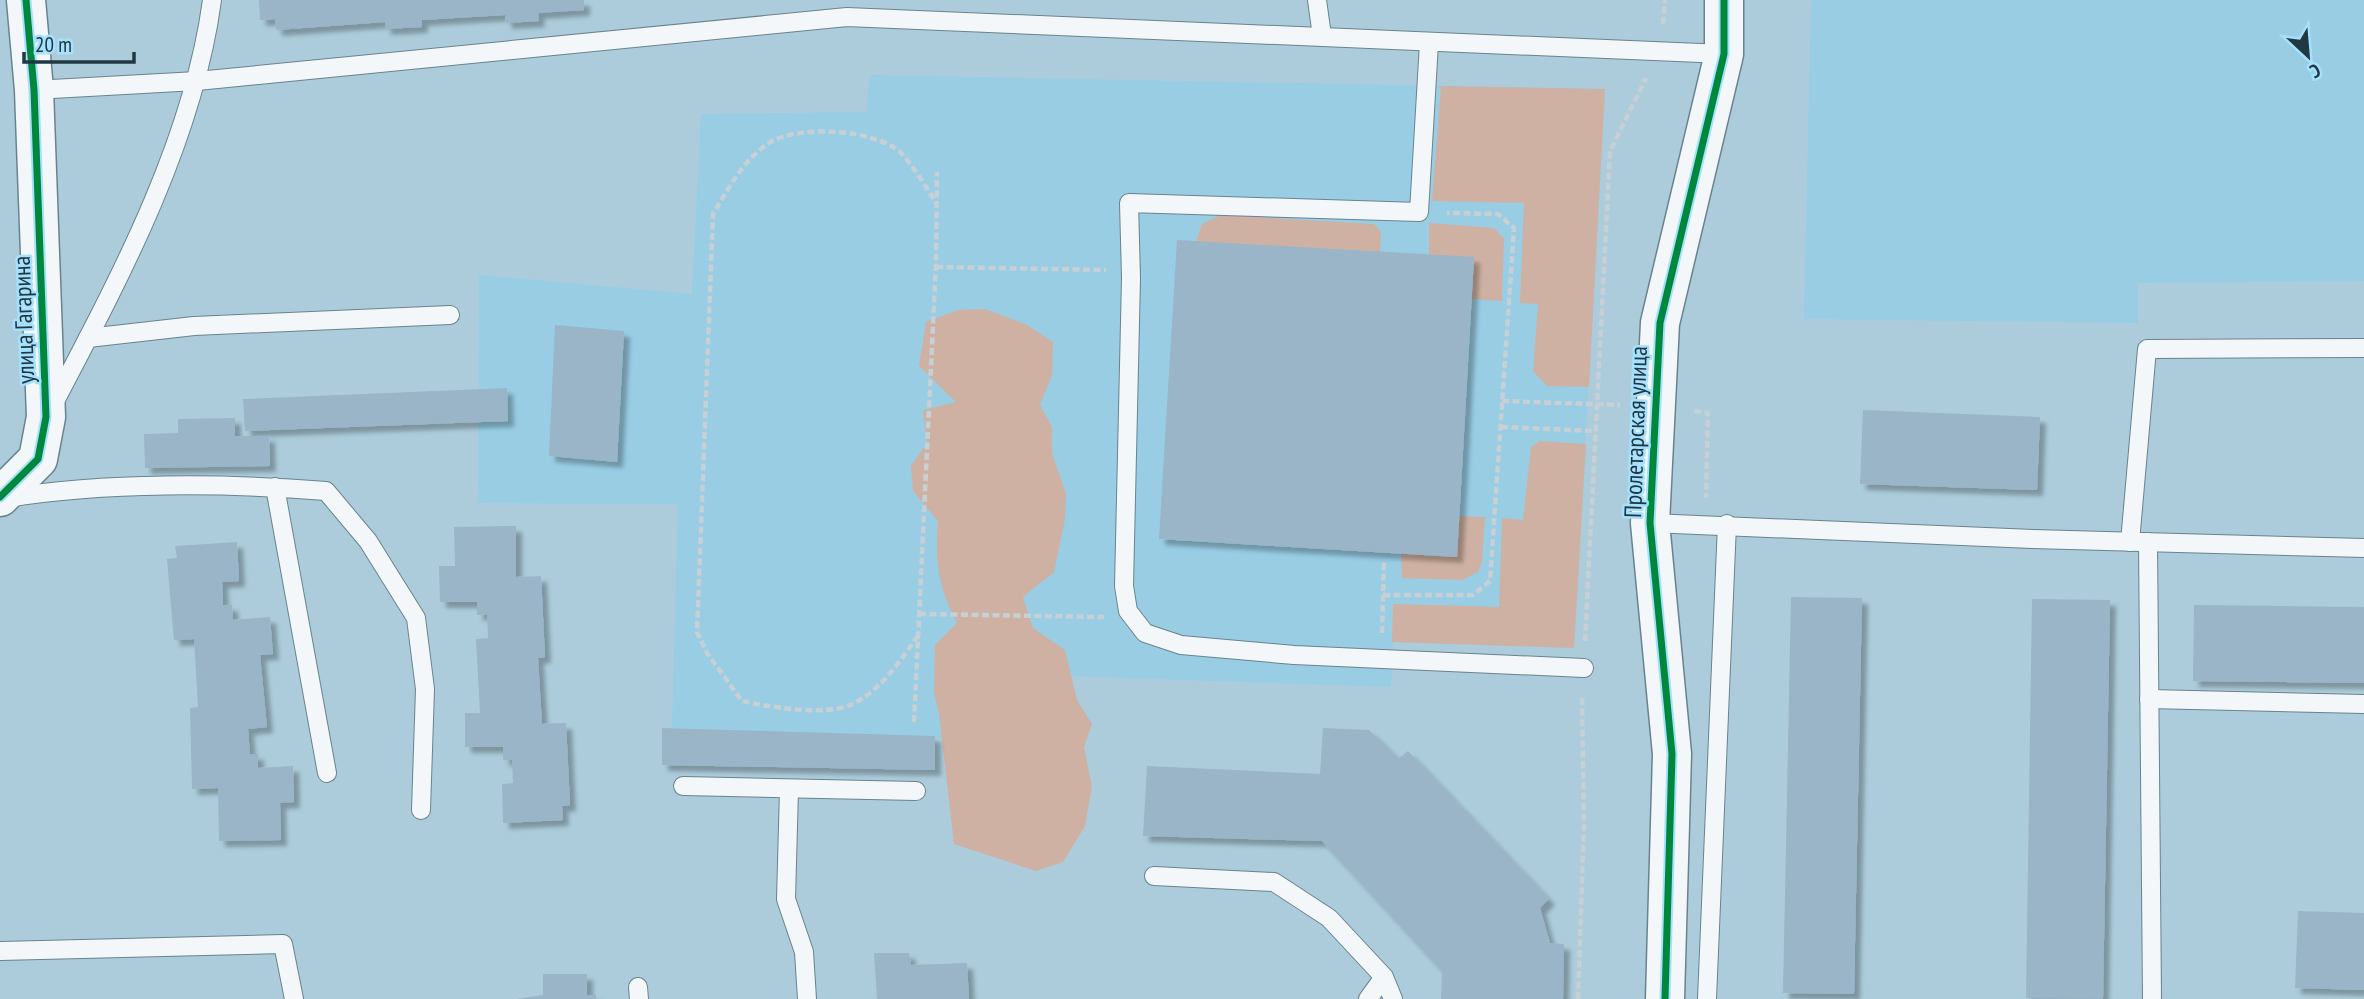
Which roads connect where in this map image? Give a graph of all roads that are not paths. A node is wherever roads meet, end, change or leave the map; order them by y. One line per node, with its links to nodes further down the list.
1 (26, 0): 12 (street, улица Гагарина)
2 (212, 0): 7 (lane)
3 (224, 0): 7 (lane)
4 (1317, 0): 8 (lane)
5 (1724, 0): 10 (street, Пролетарская улица)
6 (847, 9): 8 (lane); 11 (lane)
7 (208, 27): 11 (lane)
8 (1322, 36): 9 (lane)
9 (1430, 43): 10 (lane); 23 (lane)
10 (1724, 54): 19 (street, Пролетарская улица)
11 (197, 81): 12 (lane); 14 (lane)
12 (34, 90): 16 (street, улица Гагарина)
13 (450, 316): 14 (lane)
14 (88, 338): 16 (lane)
15 (2364, 348): 21 (lane)
16 (46, 417): 18 (street, улица Гагарина)
17 (275, 487): 18 (lane); 26 (lane); 30 (lane)
18 (0, 498)
19 (1650, 523): 20 (lane); 38 (street, Пролетарская улица)
20 (1727, 524): 21 (lane); 39 (lane)
21 (2139, 542): 22 (lane); 24 (lane)
22 (2364, 548)
23 (1584, 668)
24 (2149, 699): 25 (lane); 40 (lane)
25 (2364, 704)
26 (327, 773)
27 (683, 786): 28 (lane)
28 (789, 790): 29 (lane); 35 (lane)
29 (916, 791)
30 (421, 810)
31 (1154, 876): 33 (lane)
32 (0, 951): 34 (lane)
33 (1384, 977): 36 (lane); 37 (lane)
34 (294, 999)
35 (807, 999)
36 (1368, 999)
37 (1393, 999)
38 (1665, 999)
39 (1707, 999)
40 (2152, 999)

